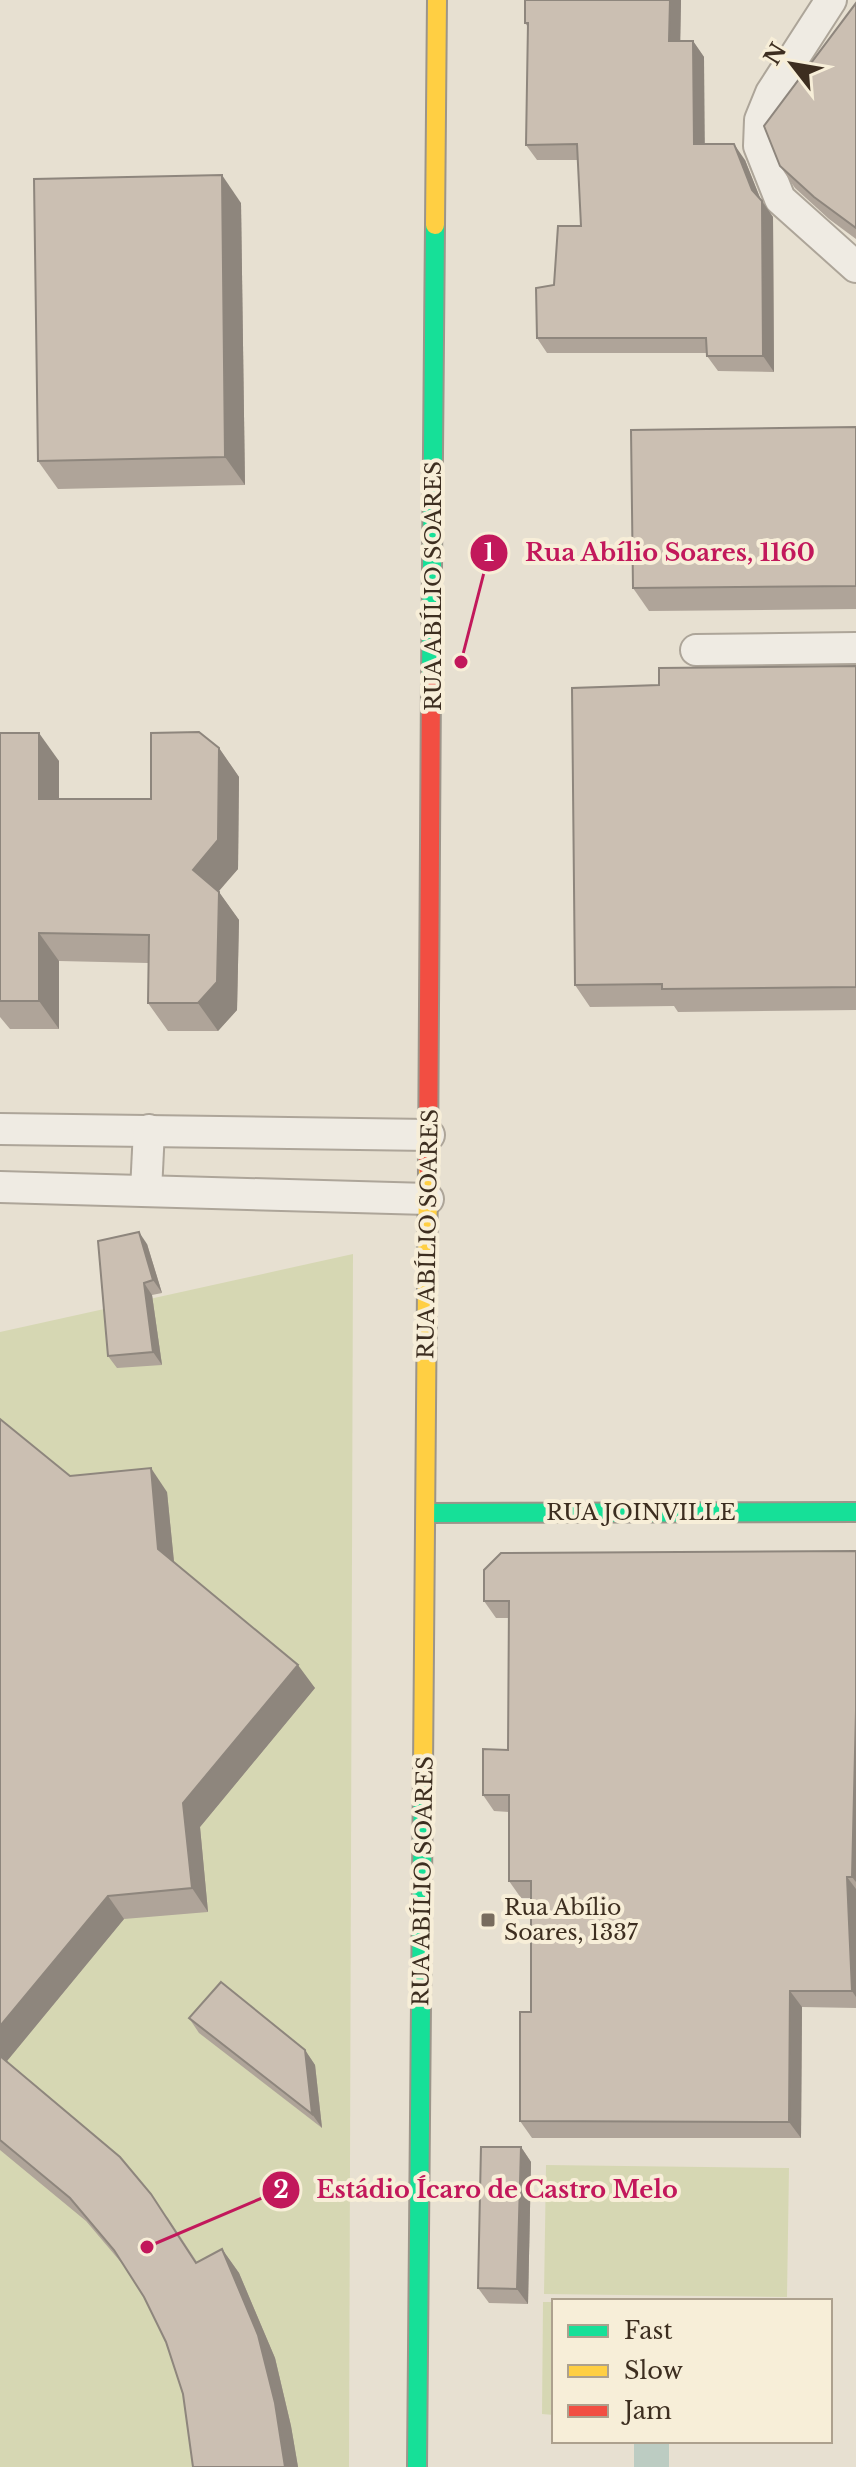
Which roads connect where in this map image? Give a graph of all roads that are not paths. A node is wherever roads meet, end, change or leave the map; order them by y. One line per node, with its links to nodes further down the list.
1 (437, 0): 8 (street, RUA ABÍLIO SOARES)
2 (831, 0): 3 (lane)
3 (856, 267)
4 (856, 648): 5 (lane)
5 (696, 650)
6 (0, 1129): 7 (lane)
7 (149, 1130): 8 (lane); 10 (lane)
8 (429, 1135): 11 (street, RUA ABÍLIO SOARES)
9 (0, 1187): 10 (lane)
10 (146, 1191): 11 (lane)
11 (428, 1199): 13 (street, RUA ABÍLIO SOARES)
12 (856, 1512): 13 (street, RUA JOINVILLE)
13 (426, 1513): 14 (street, RUA ABÍLIO SOARES)
14 (417, 2467)

